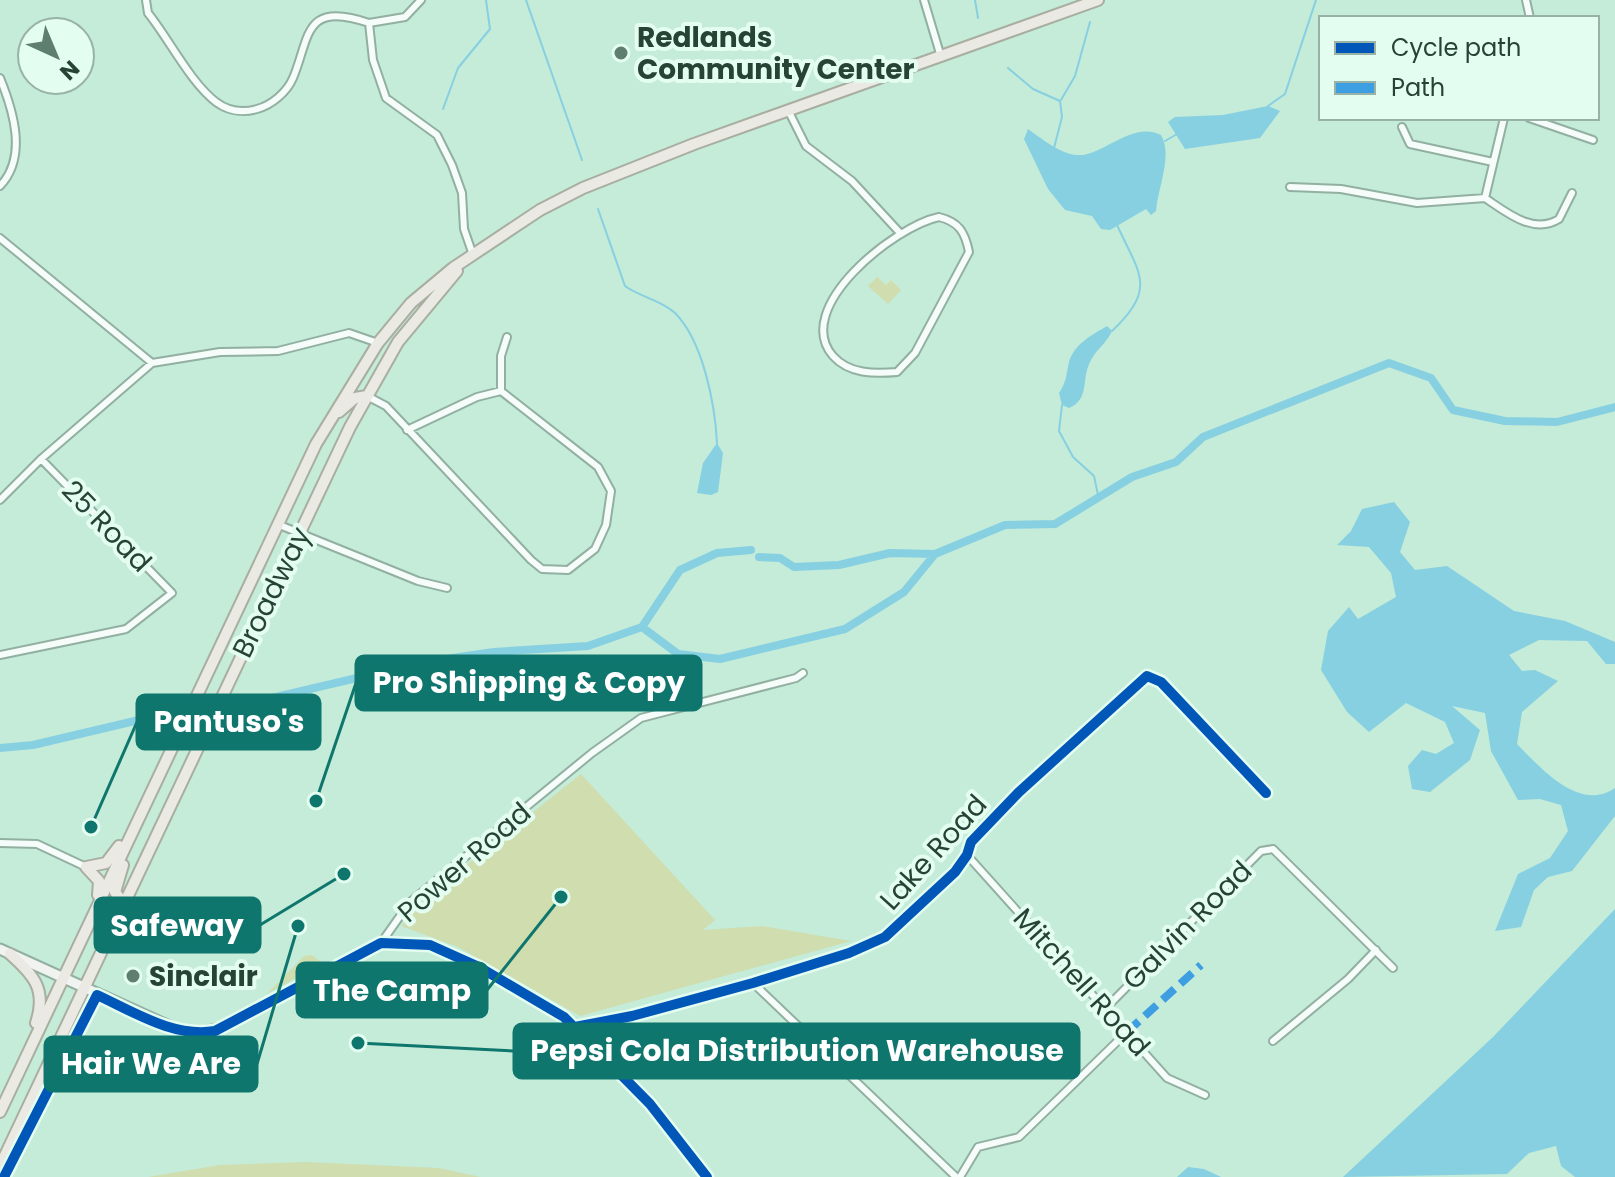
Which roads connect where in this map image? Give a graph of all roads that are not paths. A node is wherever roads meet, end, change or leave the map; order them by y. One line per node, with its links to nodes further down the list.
1 (146, 0): 6 (street)
2 (421, 0): 7 (street)
3 (924, 0): 8 (street)
4 (1098, 0): 8 (main road, Broadway)
5 (352, 7): 7 (street)
6 (311, 14)
7 (369, 23): 22 (street)
8 (941, 57): 10 (main road, Broadway)
9 (0, 78): 16 (street)
10 (788, 110): 20 (street); 22 (main road, Broadway)
11 (1504, 120): 15 (street)
12 (1535, 120): 14 (street)
13 (1402, 127): 15 (street)
14 (1593, 140)
15 (1493, 162): 19 (street)
16 (0, 186)
17 (1290, 187): 19 (street)
18 (1572, 193): 19 (street)
19 (1485, 198)
20 (901, 234): 20 (street)
21 (0, 238): 25 (street)
22 (473, 255): 24 (main road, Broadway); 27 (main road, Broadway)
23 (507, 337): 26 (street)
24 (378, 343): 25 (street); 29 (main road, Broadway)
25 (152, 363): 30 (street)
26 (501, 391): 28 (street); 28 (street)
27 (367, 396): 28 (street); 29 (main road); 33 (main road, Broadway)
28 (407, 430)
29 (310, 455): 32 (main road, Broadway)
30 (41, 459): 31 (street); 35 (street, 25 Road)
31 (0, 500)
32 (277, 524): 33 (street); 38 (main road, Broadway)
33 (299, 533): 34 (street); 42 (main road, Broadway)
34 (447, 588)
35 (0, 655)
36 (803, 673): 44 (street, Power Road)
37 (1266, 793): 40 (street, Lake Road)
38 (146, 803): 41 (main road); 42 (main road); 43 (main road, Broadway)
39 (0, 843): 41 (street)
40 (967, 855): 49 (street, Lake Road); 51 (street, Mitchell Road)
41 (86, 867): 43 (main road)
42 (124, 904): 50 (main road, Broadway)
43 (90, 920): 48 (main road, Broadway)
44 (381, 943): 50 (street, Power Road); 52 (street)
45 (1376, 950): 47 (street); 51 (street, Galvin Road); 54 (street)
46 (5, 952): 48 (street, Power Road); 55 (main road)
47 (1393, 968)
48 (63, 979): 50 (street, Power Road); 55 (main road, Broadway)
49 (753, 983): 52 (street, Lake Road); 60 (street)
50 (84, 989): 58 (main road, Broadway)
51 (1106, 1008): 53 (street, Mitchell Road)
52 (575, 1027): 59 (street)
53 (1127, 1032): 56 (street, Mitchell Road); 60 (street)
54 (1273, 1041)
55 (25, 1060): 57 (main road, Broadway)
56 (1205, 1095)
57 (0, 1112)
58 (0, 1166)
59 (707, 1177)
60 (958, 1177)

